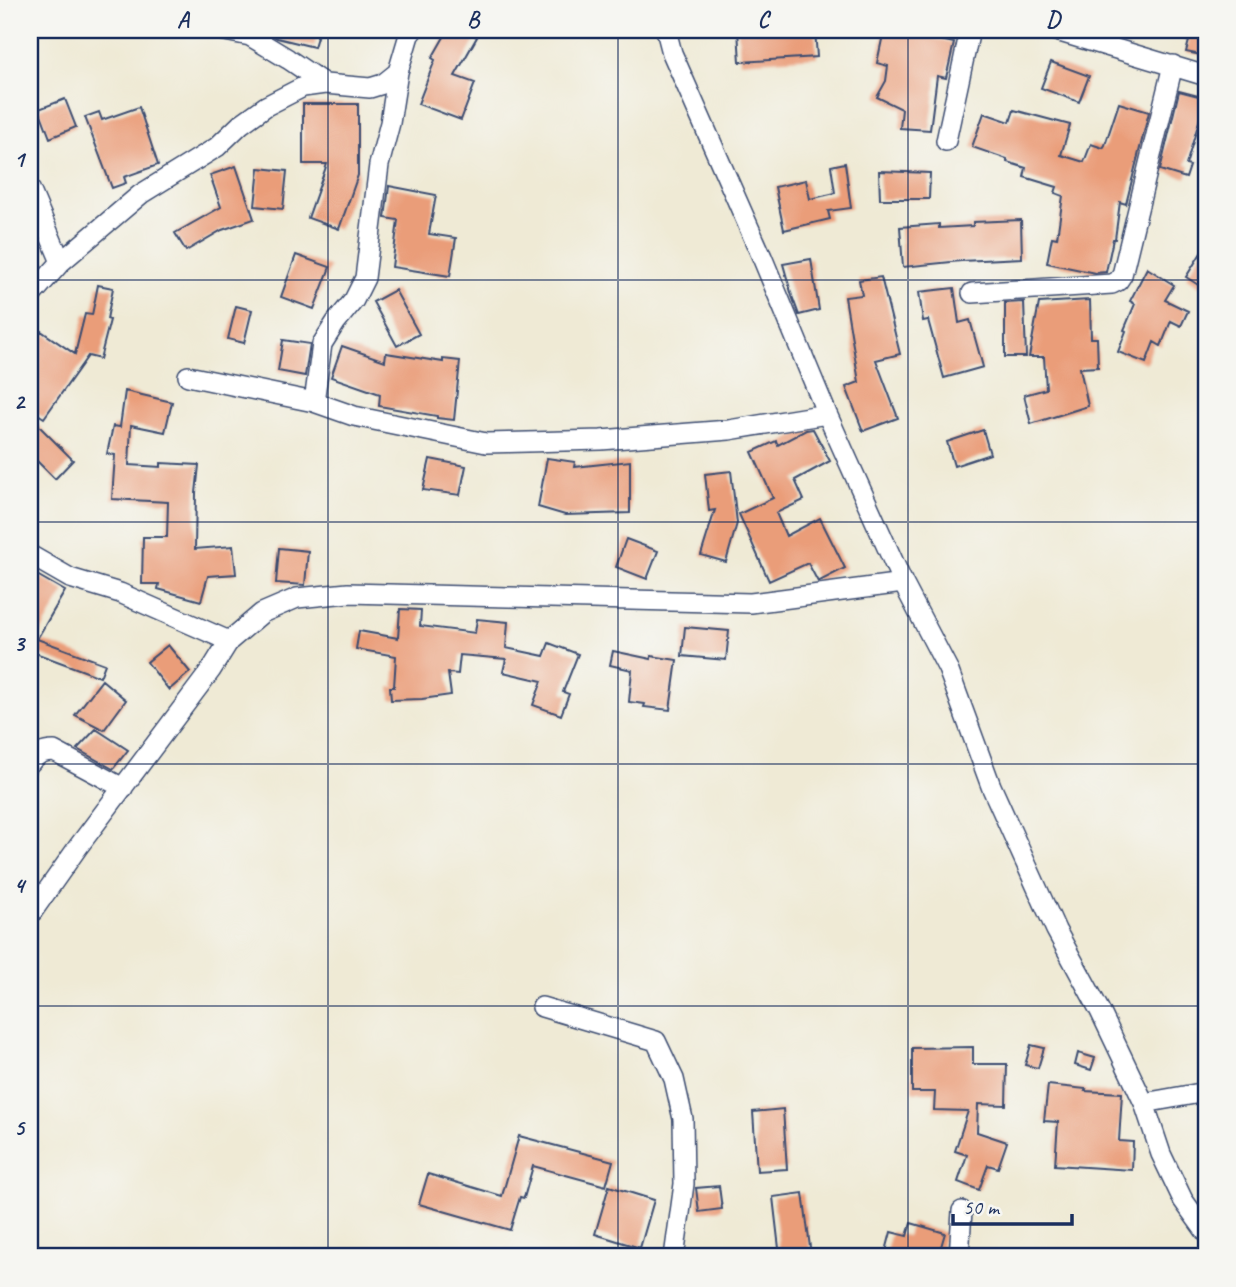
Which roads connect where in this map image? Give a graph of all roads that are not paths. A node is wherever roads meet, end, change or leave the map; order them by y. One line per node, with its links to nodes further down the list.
1 (220, 30): 9 (street)
2 (413, 30): 7 (street)
3 (666, 30): 17 (street)
4 (970, 30): 10 (street)
5 (1053, 30): 6 (street)
6 (1173, 65): 8 (street); 13 (street)
7 (398, 72): 9 (street); 16 (street)
8 (1206, 76)
9 (325, 84): 12 (street)
10 (946, 141)
11 (30, 189): 12 (street)
12 (61, 262): 14 (street)
13 (972, 293)
14 (30, 297)
15 (188, 376): 16 (street)
16 (314, 402): 17 (street)
17 (827, 414): 19 (street)
18 (30, 555): 20 (street)
19 (903, 583): 20 (street); 26 (street)
20 (229, 641): 22 (street)
21 (30, 763): 22 (street)
22 (123, 788): 23 (street)
23 (30, 915)
24 (542, 1007): 29 (street)
25 (1206, 1093): 26 (street)
26 (1143, 1104): 28 (street)
27 (962, 1211): 30 (street)
28 (1206, 1232)
29 (674, 1257)
30 (959, 1257)

